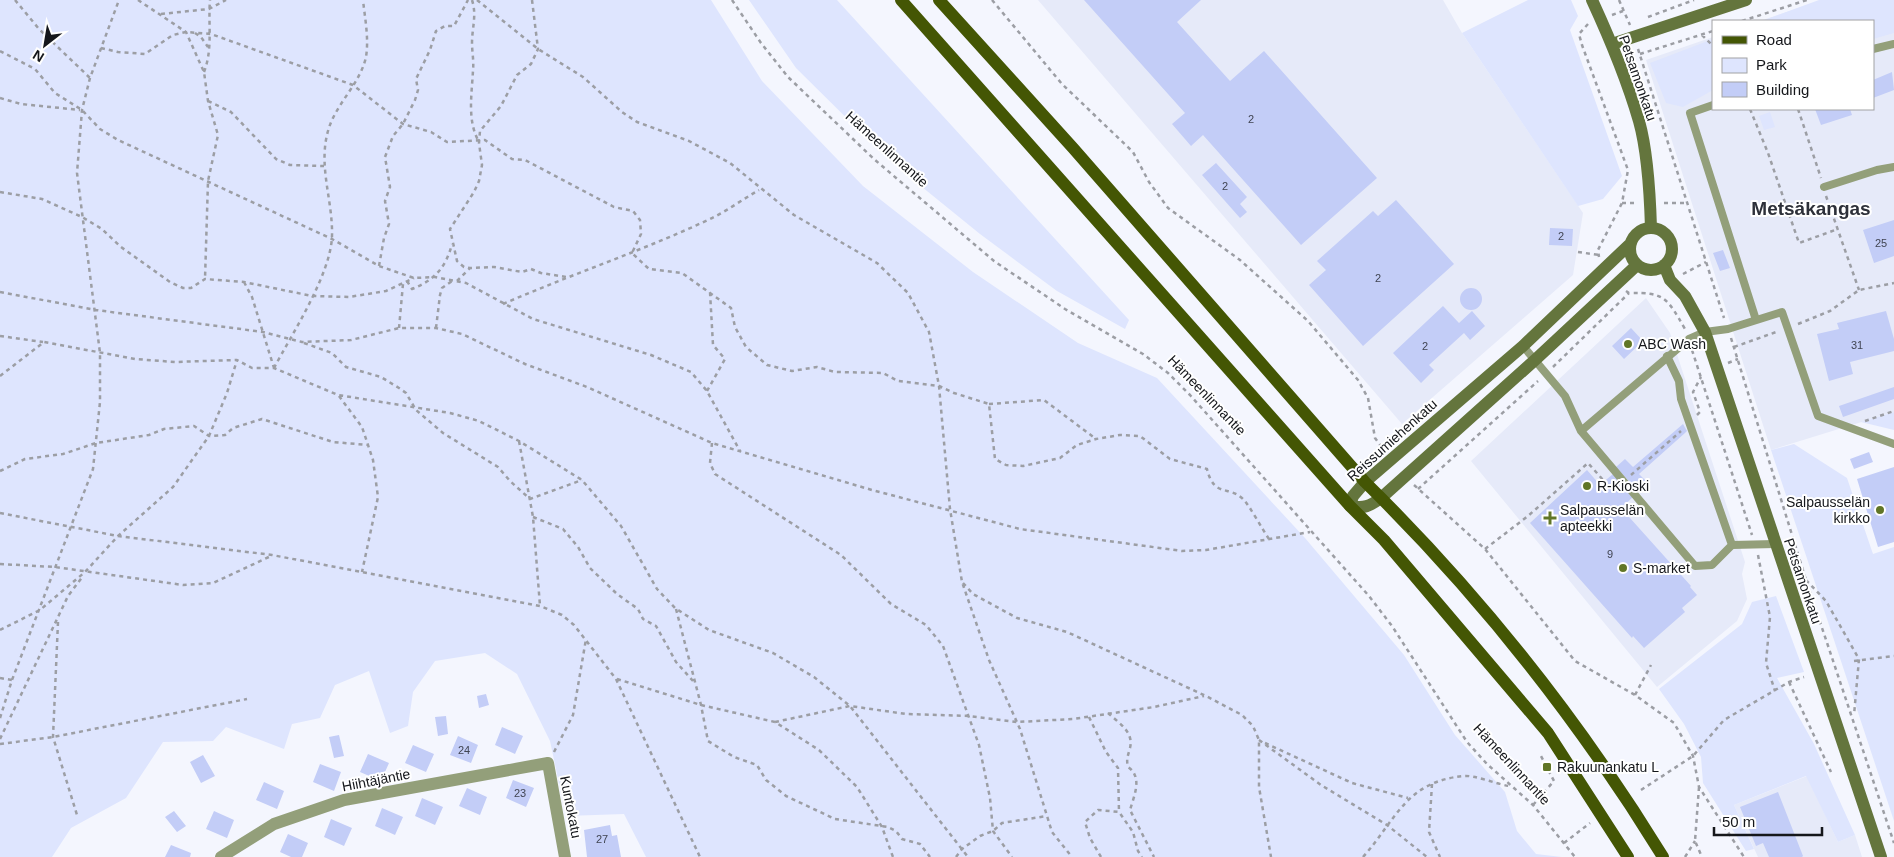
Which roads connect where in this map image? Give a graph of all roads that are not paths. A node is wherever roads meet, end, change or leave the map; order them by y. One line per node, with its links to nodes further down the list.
1 (901, 0): 24 (main road)
2 (939, 0): 22 (main road)
3 (1592, 0): 5 (street, Petsamonkatu)
4 (1746, 0): 5 (street)
5 (1612, 44): 11 (street, Petsamonkatu)
6 (1894, 44): 7 (lane)
7 (1874, 49)
8 (1712, 105): 15 (lane)
9 (1894, 166): 10 (lane)
10 (1824, 187)
11 (1651, 228): 12 (street); 14 (street)
12 (1630, 244): 13 (street); 17 (street, Reissumiehenkatu)
13 (1637, 265): 14 (street); 19 (street)
14 (1664, 265): 16 (street, Petsamonkatu)
15 (1756, 320): 16 (lane); 21 (lane)
16 (1705, 332): 18 (lane); 25 (street, Petsamonkatu)
17 (1523, 346): 19 (lane); 22 (street, Reissumiehenkatu)
18 (1667, 356): 20 (lane); 26 (lane)
19 (1535, 360): 20 (lane); 23 (street)
20 (1581, 431): 26 (lane)
21 (1894, 444)
22 (1365, 482): 23 (main road); 24 (street, Reissumiehenkatu)
23 (1381, 498): 24 (street); 31 (main road)
24 (1350, 506): 30 (main road)
25 (1775, 544): 26 (lane); 32 (street, Petsamonkatu)
26 (1732, 545)
27 (548, 763): 28 (street, Hiihtäjäntie); 29 (street, Kuntokatu)
28 (221, 857)
29 (565, 857)
30 (1628, 857)
31 (1663, 857)
32 (1881, 857)

